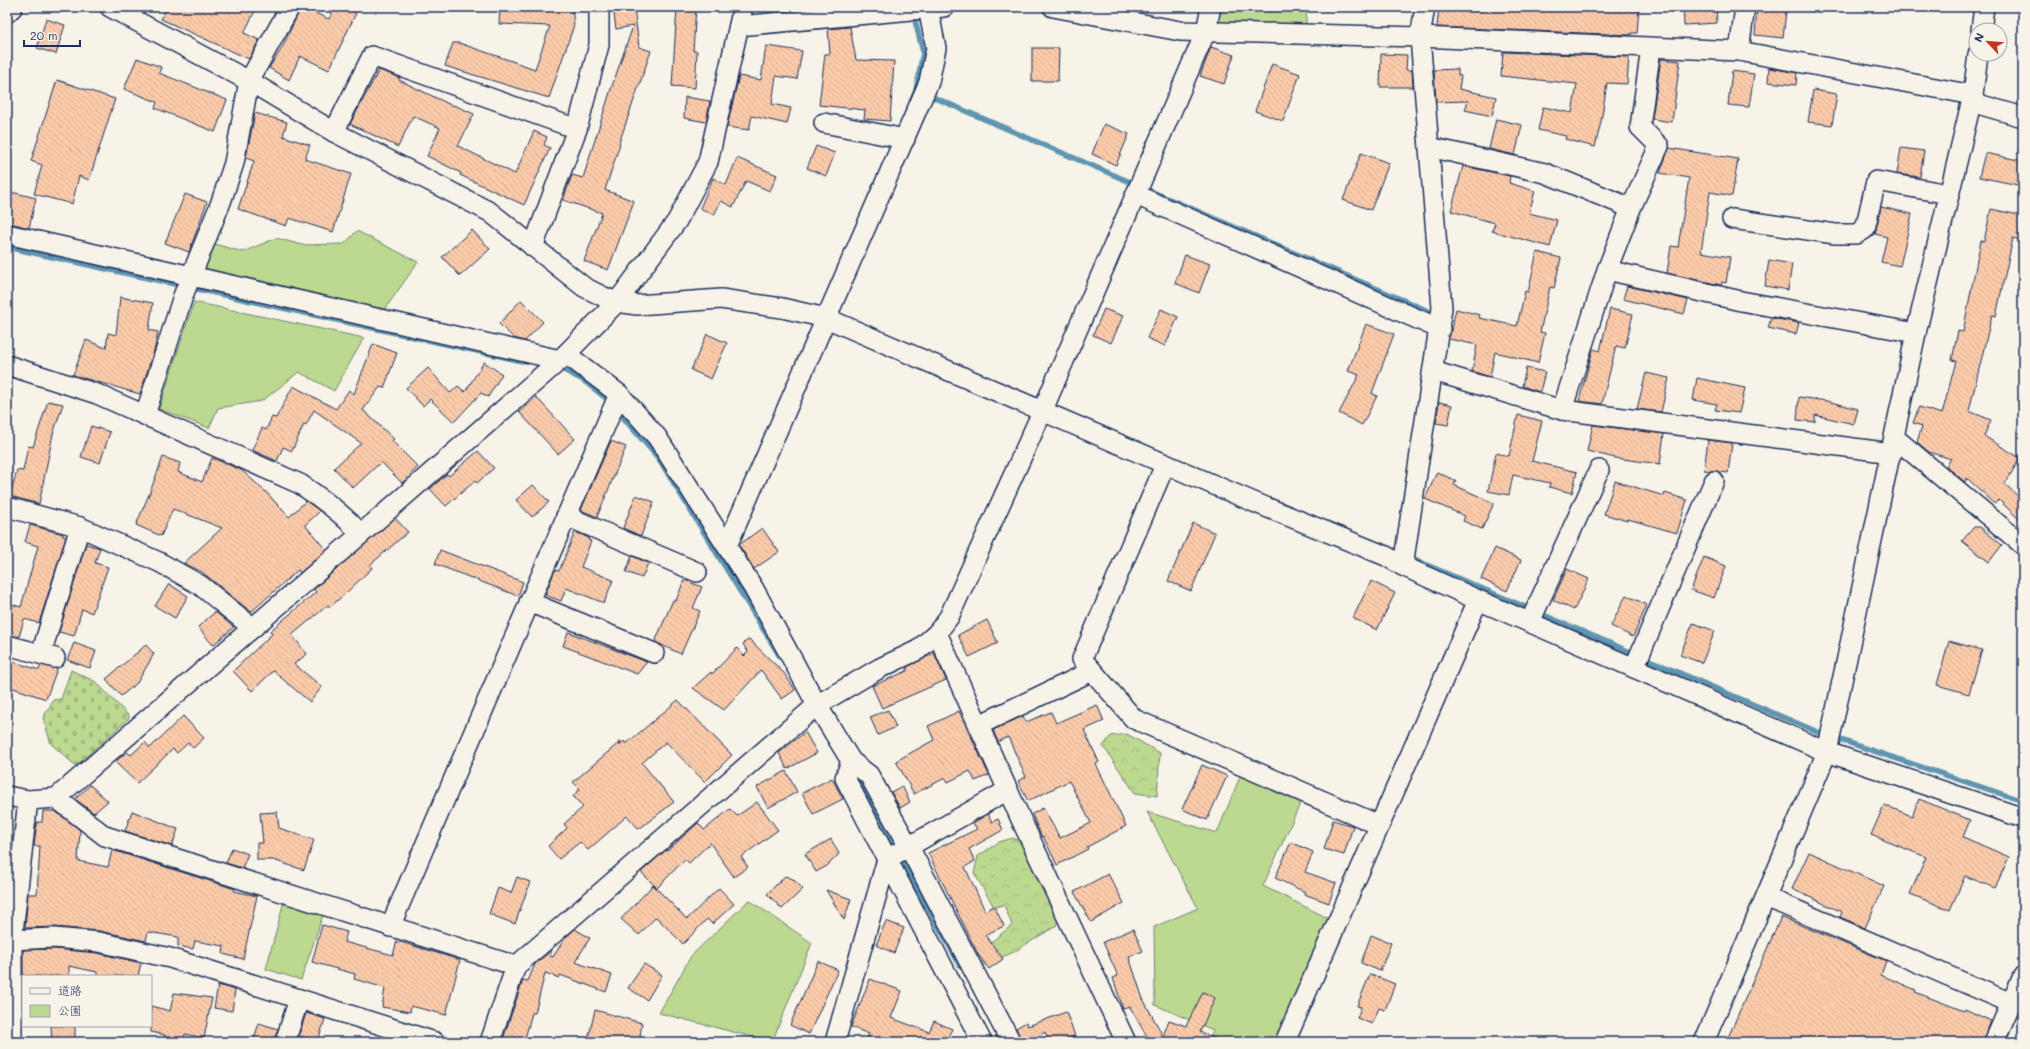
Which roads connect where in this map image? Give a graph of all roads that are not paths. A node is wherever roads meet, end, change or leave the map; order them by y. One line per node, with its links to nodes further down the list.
1 (11, 7): 12 (highway)
2 (110, 7): 20 (street)
3 (290, 7): 20 (street)
4 (599, 7): 24 (street)
5 (743, 7): 14 (street)
6 (936, 7): 14 (street); 26 (street)
7 (1053, 7): 15 (street)
8 (1211, 7): 15 (street)
9 (1425, 7): 16 (street)
10 (1745, 7): 18 (street)
11 (1984, 7): 13 (street)
12 (7, 12)
13 (1982, 22)
14 (739, 26): 36 (street)
15 (1206, 31): 16 (street); 29 (street)
16 (1420, 37): 17 (street); 27 (street)
17 (1651, 48): 18 (street); 30 (street)
18 (1739, 51): 21 (street)
19 (1977, 62): 21 (street)
20 (249, 81): 25 (street); 35 (street)
21 (1972, 98): 22 (street); 28 (street)
22 (2023, 117)
23 (824, 123): 26 (street)
24 (577, 129): 25 (street); 33 (street)
25 (334, 132): 33 (street)
26 (905, 139): 37 (street)
27 (1429, 147): 30 (street); 38 (street)
28 (1949, 194): 31 (street); 39 (street)
29 (1136, 195): 38 (street); 45 (street)
30 (1630, 208): 34 (street)
31 (1732, 220)
32 (7, 234): 35 (street)
33 (533, 247): 36 (street)
34 (1607, 270): 39 (street); 44 (street)
35 (191, 275): 40 (street); 46 (street)
36 (618, 302): 37 (street); 40 (street)
37 (826, 318): 45 (street); 55 (street)
38 (1440, 329): 42 (street)
39 (1916, 333): 47 (street)
40 (563, 357): 43 (street); 54 (street)
41 (7, 365): 46 (street)
42 (1433, 372): 44 (street); 57 (street)
43 (619, 394): 52 (street); 55 (street)
44 (1562, 410): 47 (street)
45 (1042, 412): 48 (street); 63 (street)
46 (145, 415): 54 (street)
47 (1893, 445): 56 (street); 70 (street)
48 (1165, 465): 57 (street); 67 (street)
49 (1599, 470): 61 (street)
50 (1714, 482): 66 (street)
51 (7, 507): 53 (street)
52 (566, 516): 58 (street); 60 (street)
53 (80, 528): 62 (street); 64 (street)
54 (362, 534): 62 (street)
55 (727, 546): 68 (street)
56 (2023, 546)
57 (1403, 566): 59 (street)
58 (697, 572)
59 (1478, 600): 61 (street); 77 (street)
60 (529, 602): 65 (street); 81 (street)
61 (1530, 622): 66 (street)
62 (253, 628): 74 (street)
63 (937, 633): 68 (street); 69 (street)
64 (7, 645)
65 (654, 654)
66 (1634, 668): 70 (street)
67 (1092, 671): 69 (street); 77 (street)
68 (817, 705): 71 (street); 83 (street)
69 (979, 725): 72 (street)
70 (1827, 752): 76 (street); 80 (street)
71 (851, 761): 78 (street); 79 (street)
72 (1008, 790): 78 (street); 94 (street)
73 (7, 796): 75 (street)
74 (56, 798): 75 (street); 81 (street)
75 (28, 800): 82 (street)
76 (2023, 818)
77 (1379, 825): 95 (street)
78 (909, 847): 79 (street); 93 (street)
79 (887, 859): 91 (street); 92 (street)
80 (1766, 897): 86 (street); 96 (street)
81 (390, 927): 83 (street)
82 (10, 941): 85 (street); 87 (street)
83 (516, 966): 90 (street)
84 (2023, 976): 86 (street)
85 (299, 999): 88 (street); 89 (street)
86 (2011, 1003): 97 (street)
87 (12, 1042)
88 (285, 1042)
89 (435, 1042)
90 (490, 1042)
91 (835, 1042)
92 (982, 1042)
93 (1011, 1042)
94 (1126, 1042)
95 (1285, 1042)
96 (1704, 1042)
97 (1994, 1042)

